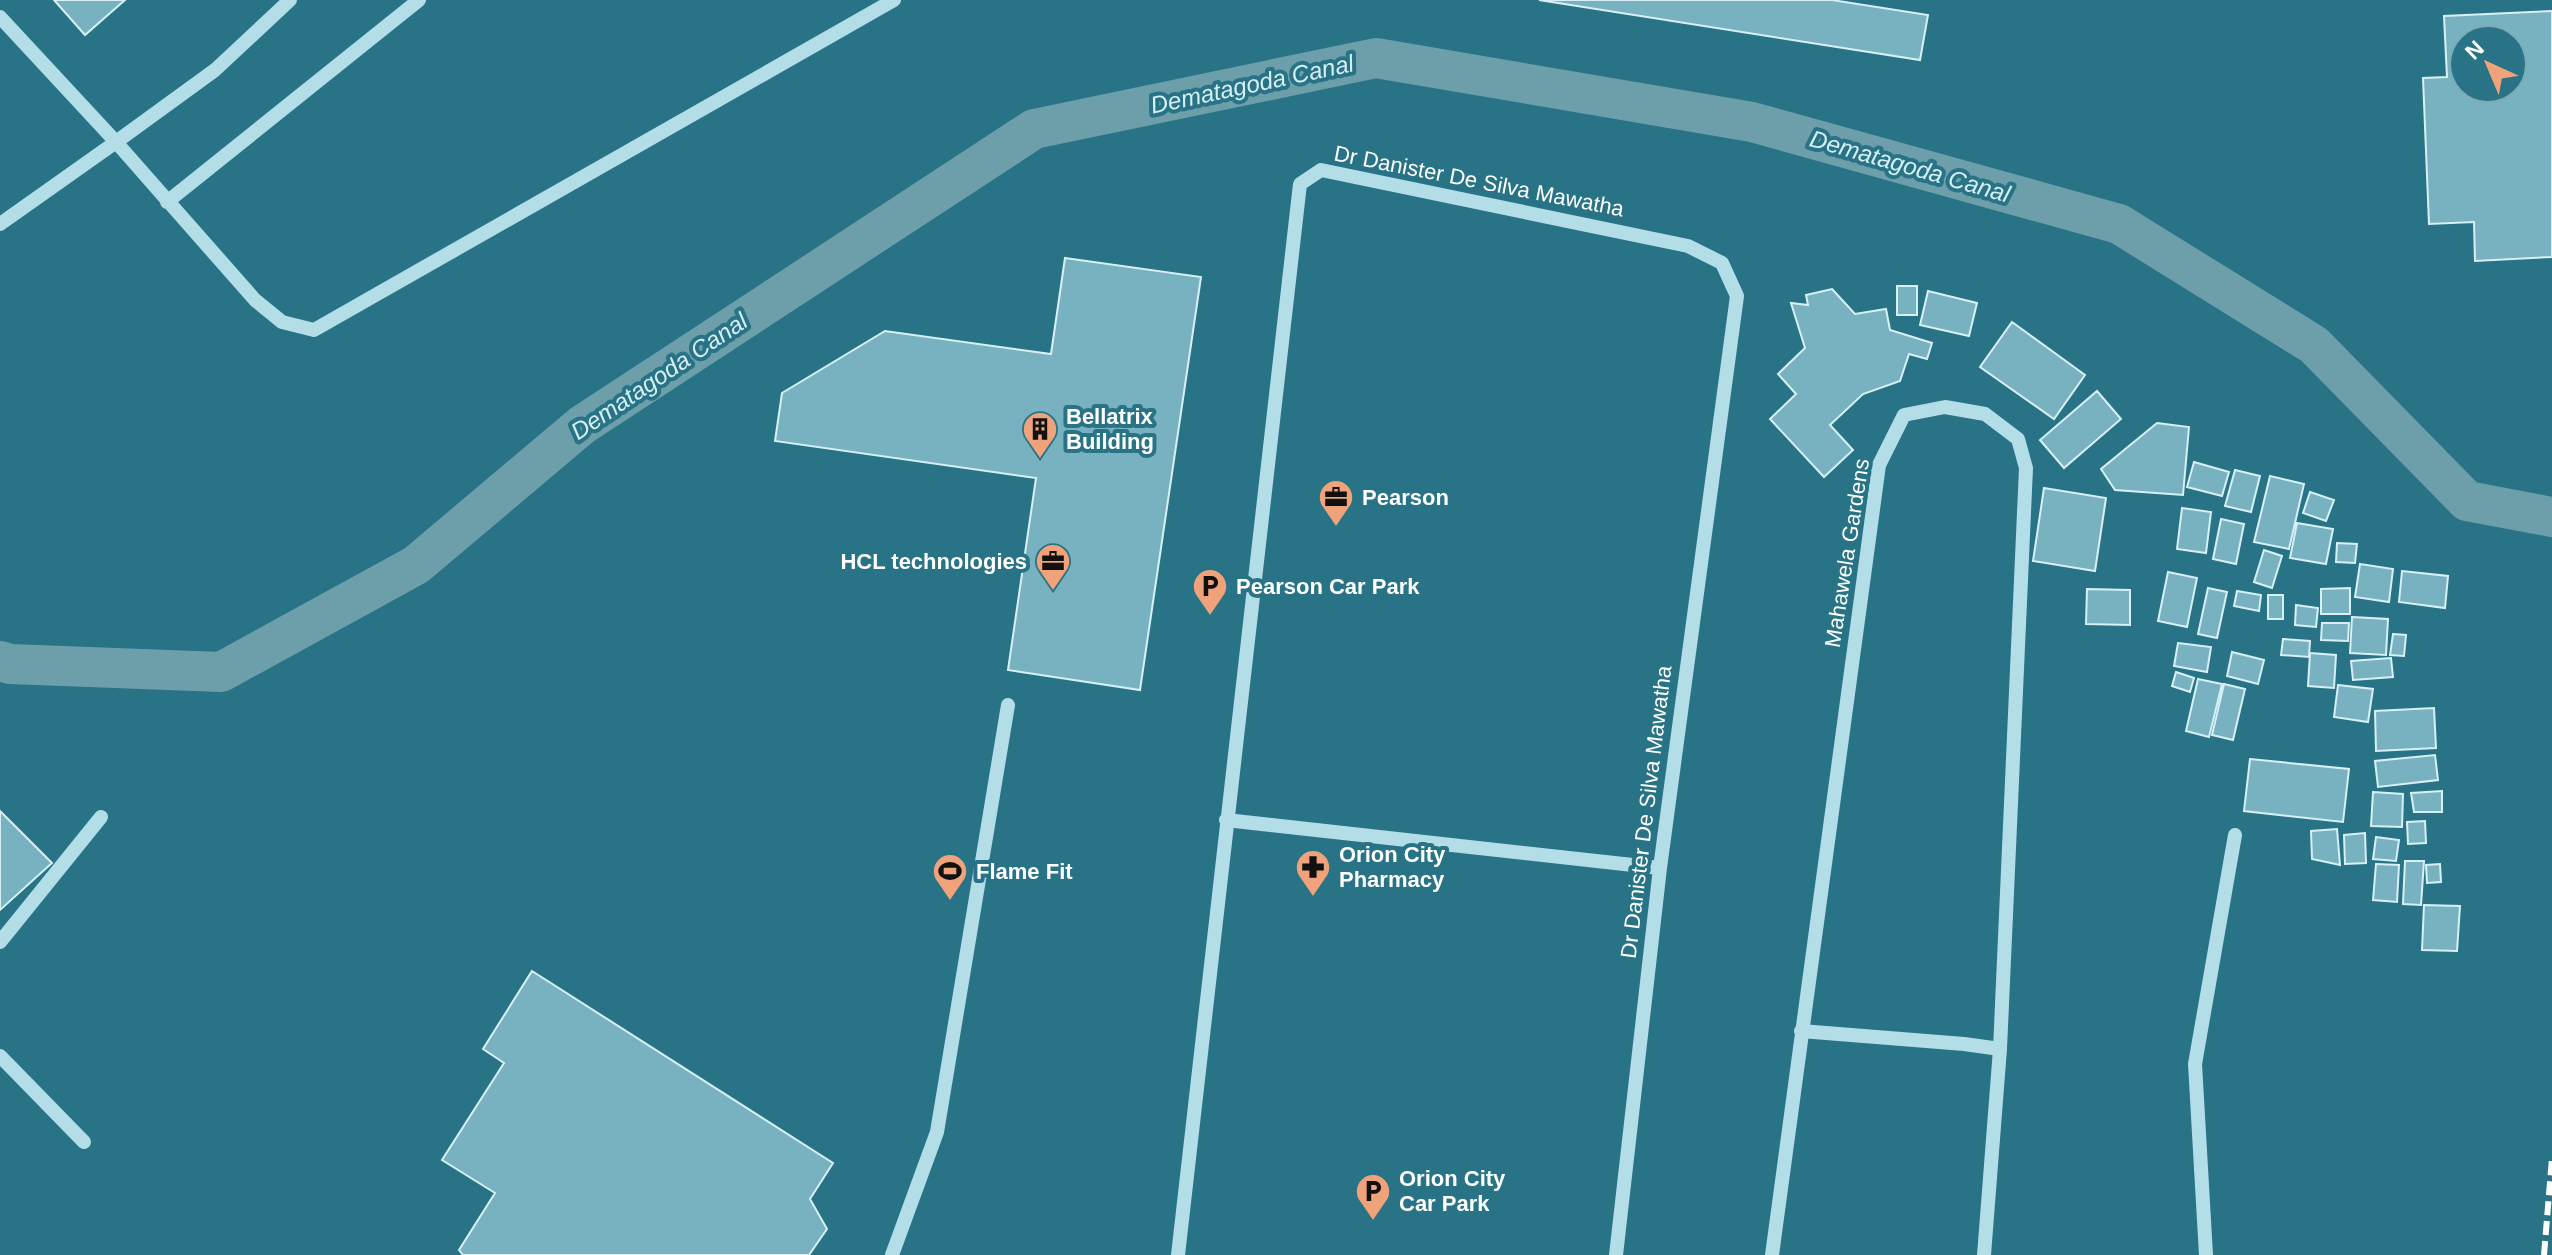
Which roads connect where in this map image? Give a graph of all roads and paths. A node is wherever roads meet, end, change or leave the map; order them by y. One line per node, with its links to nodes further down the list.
1 (290, 0): 5 (street)
2 (419, 0): 6 (street)
3 (894, 0): 6 (street)
4 (0, 17): 5 (street)
5 (116, 142): 6 (street); 7 (street)
6 (167, 202)
7 (0, 224)
8 (1008, 705): 18 (street)
9 (101, 817): 13 (street)
10 (1226, 820): 12 (street); 12 (street, Dr Danister De Silva Mawatha); 19 (street, Dr Danister De Silva Mawatha)
11 (2235, 835): 23 (street)
12 (1660, 868): 20 (street, Dr Danister De Silva Mawatha)
13 (0, 942)
14 (1801, 1031): 15 (street); 15 (street, Mahawela Gardens); 21 (street, Mahawela Gardens)
15 (2000, 1049): 22 (street, Mahawela Gardens)
16 (2, 1064): 17 (street)
17 (84, 1142)
18 (892, 1255)
19 (1178, 1255)
20 (1616, 1255)
21 (1772, 1255)
22 (1984, 1255)
23 (2206, 1255)

